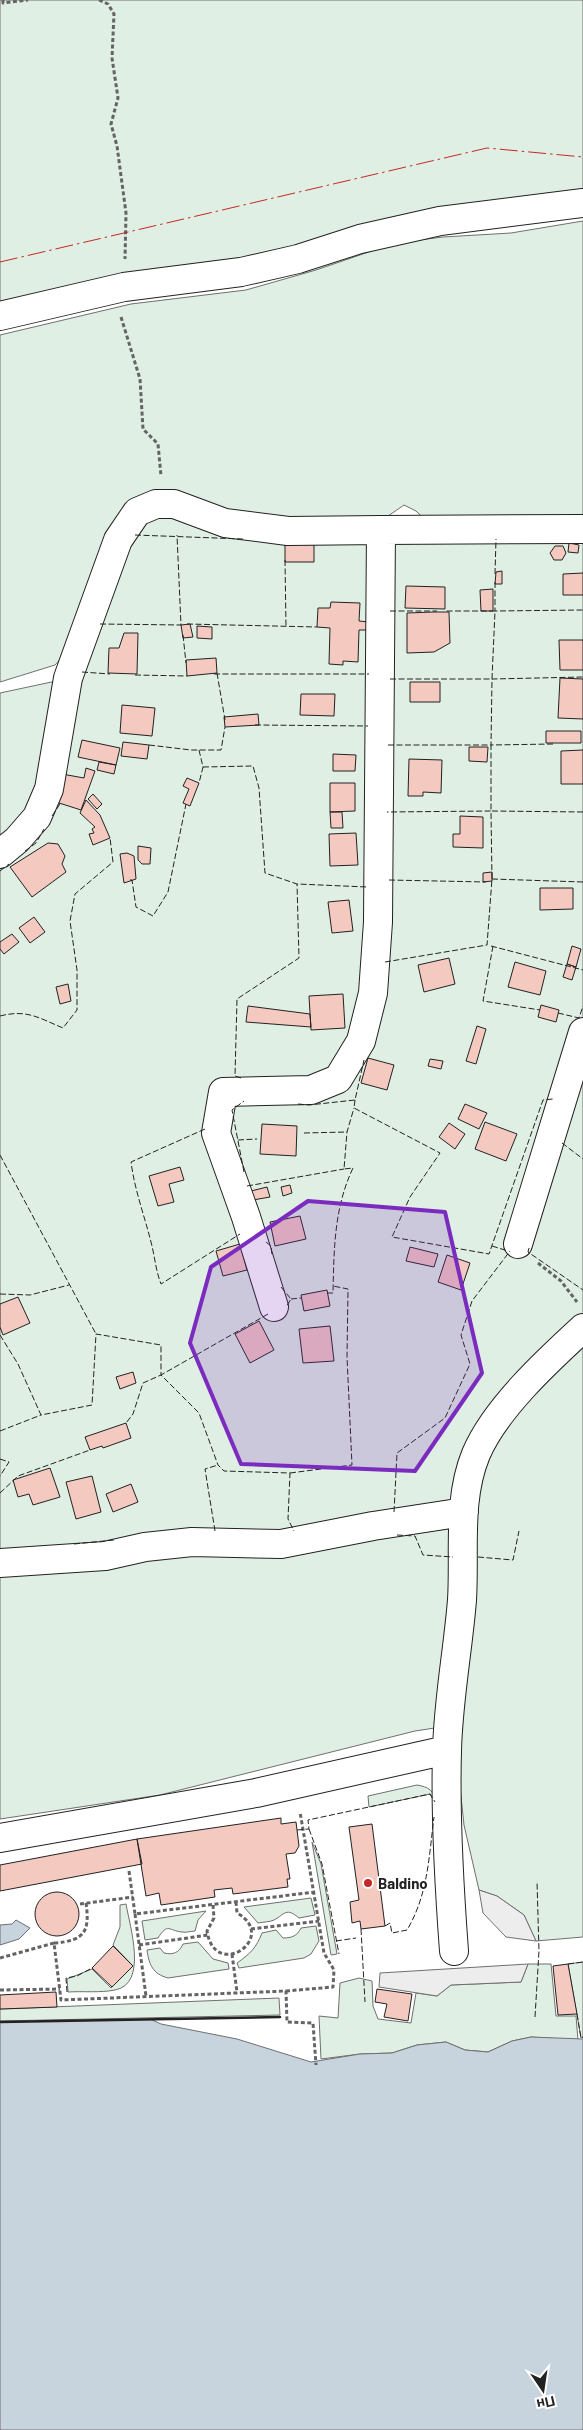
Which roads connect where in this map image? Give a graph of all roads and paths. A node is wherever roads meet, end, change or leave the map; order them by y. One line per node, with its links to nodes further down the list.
1 (3, 0): 2 (path)
2 (28, 0)
3 (99, 0): 5 (path)
4 (583, 203): 5 (lane)
5 (124, 287): 6 (lane); 7 (path)
6 (0, 316)
7 (156, 504): 8 (lane); 10 (lane)
8 (381, 530): 9 (lane); 13 (lane)
9 (583, 530)
10 (0, 854)
11 (583, 1032): 12 (lane)
12 (518, 1244): 14 (path)
13 (274, 1307)
14 (581, 1317): 15 (lane)
15 (464, 1512): 16 (lane); 17 (lane)
16 (0, 1563)
17 (447, 1750): 18 (lane); 33 (lane)
18 (296, 1784): 19 (lane); 21 (path)
19 (0, 1838)
20 (129, 1871): 22 (path)
21 (315, 1892): 23 (path); 28 (path)
22 (133, 1897): 24 (path); 27 (path)
23 (236, 1902): 26 (path); 29 (path)
24 (86, 1903): 25 (path); 31 (path)
25 (80, 1904)
26 (214, 1904): 27 (path); 30 (path)
27 (135, 1914): 32 (path)
28 (319, 1920): 29 (path); 38 (path)
29 (251, 1929): 34 (path)
30 (208, 1935): 32 (path); 34 (path)
31 (54, 1943): 35 (path); 36 (path)
32 (140, 1945): 40 (path)
33 (454, 1951)
34 (232, 1954): 39 (path)
35 (0, 1958)
36 (60, 1989): 37 (path); 40 (path)
37 (0, 1990)
38 (286, 1991): 39 (path); 41 (path)
39 (237, 1992): 40 (path)
40 (146, 1996)
41 (316, 2065)

